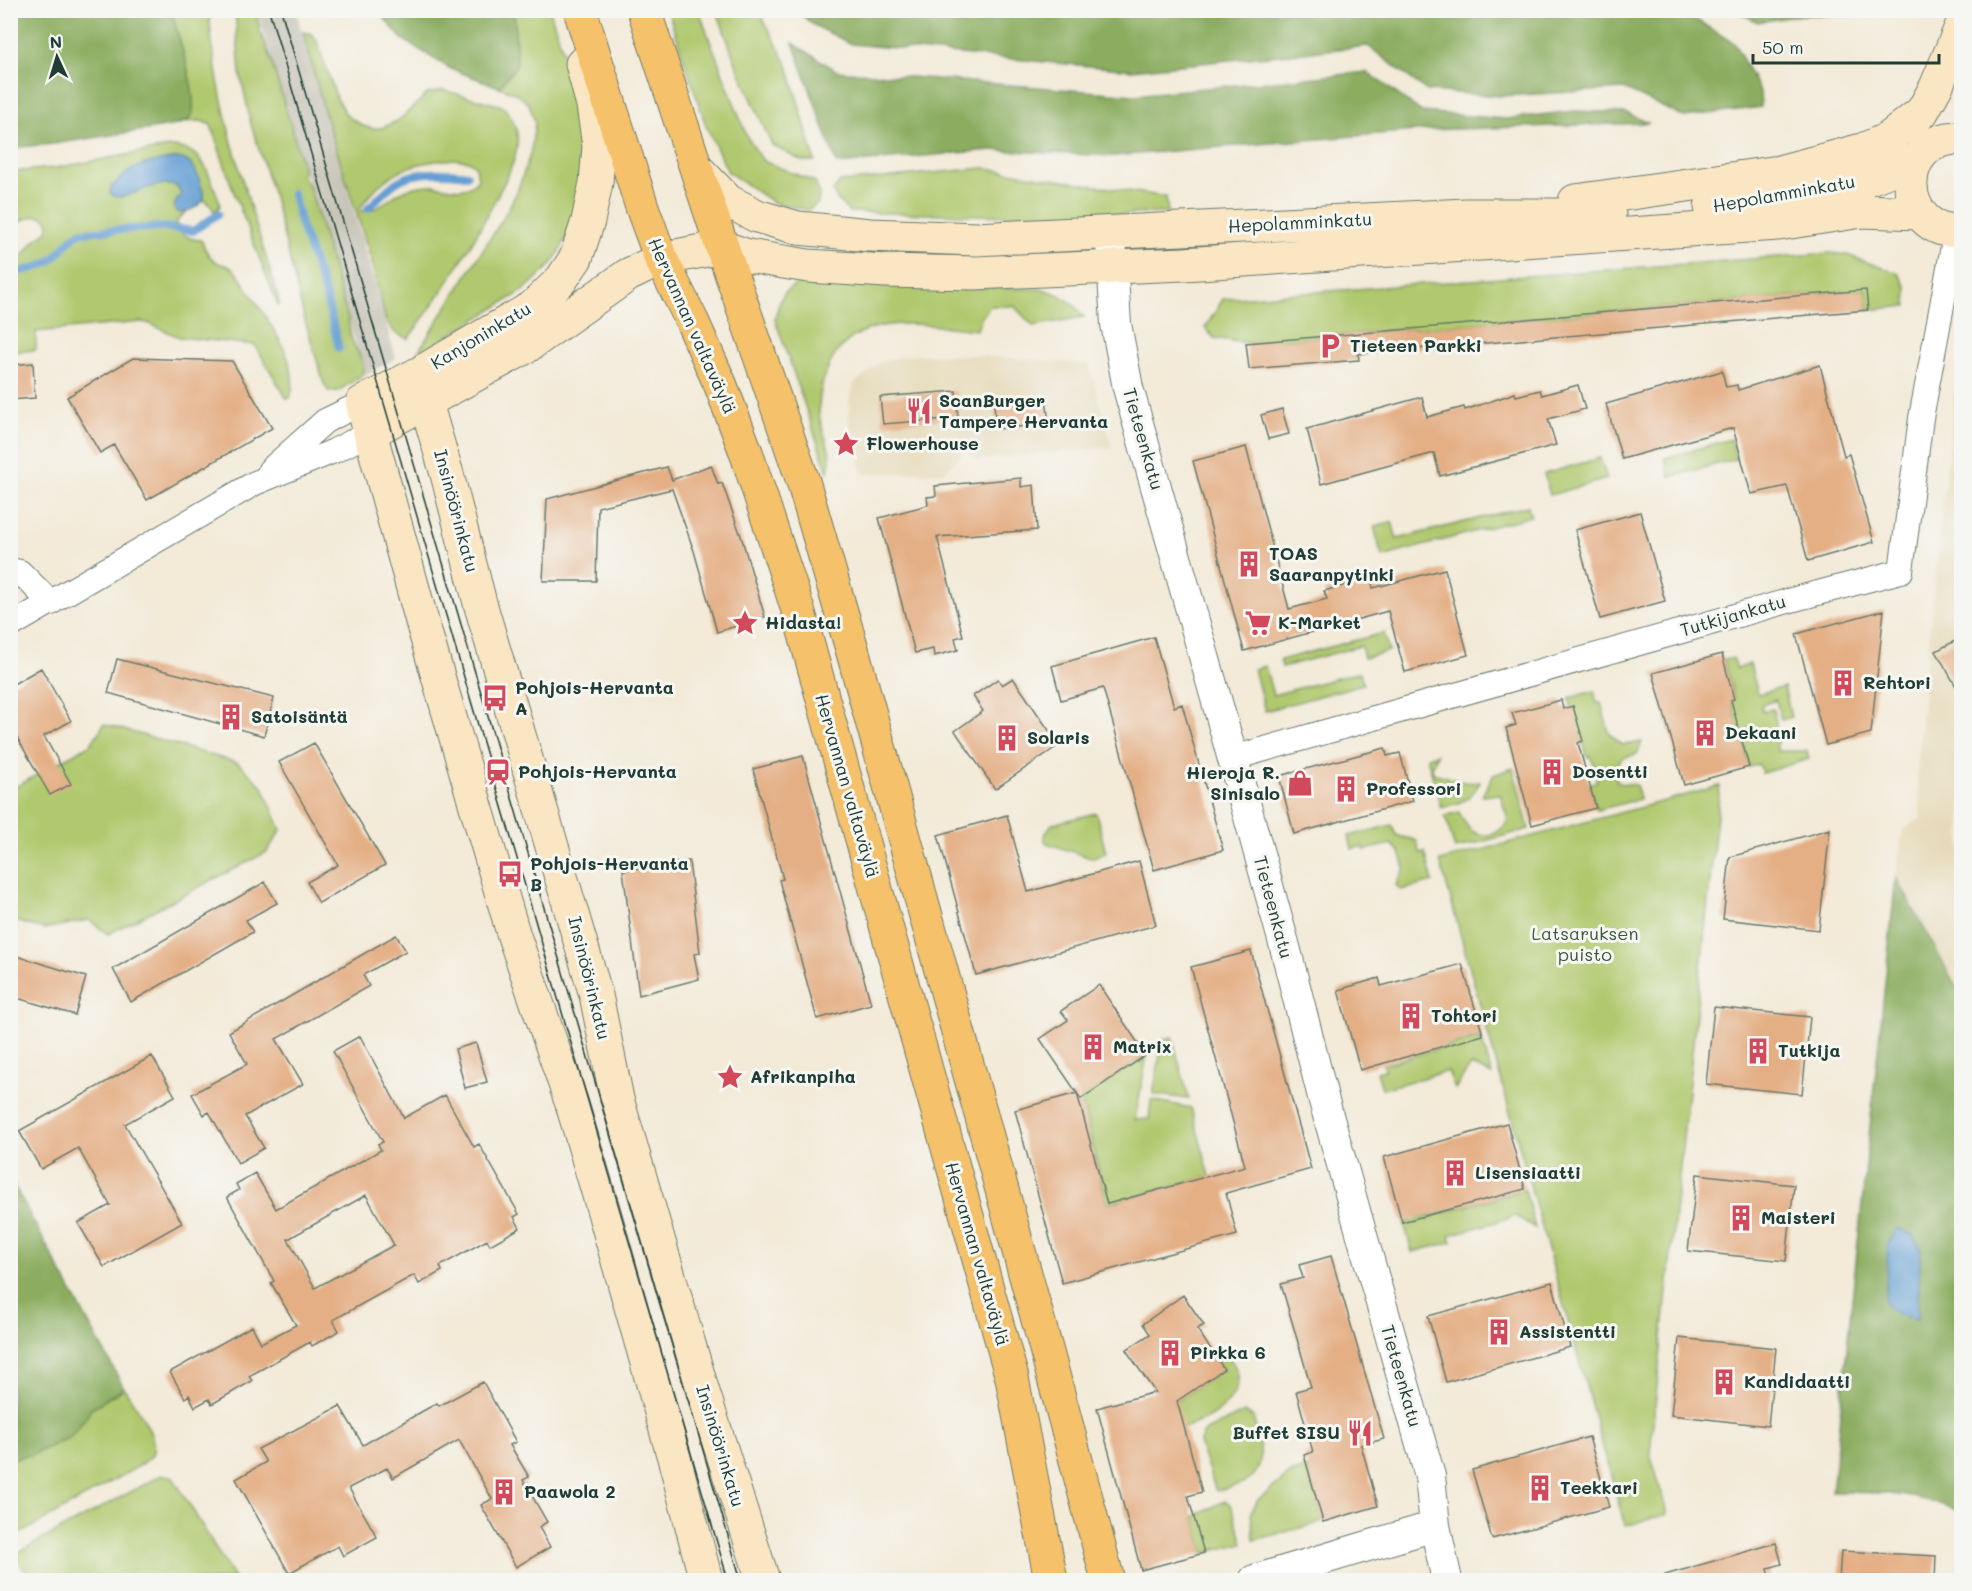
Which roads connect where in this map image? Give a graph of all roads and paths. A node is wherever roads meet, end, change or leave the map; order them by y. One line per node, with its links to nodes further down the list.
1 (571, 10): 15 (main road, Kanjoninkatu)
2 (580, 10): 13 (main road, Hervannan valtaväylä)
3 (644, 10): 7 (main road)
4 (1962, 25): 9 (main road)
5 (1962, 138): 6 (main road, Hepolamminkatu)
6 (1916, 160): 8 (main road); 9 (main road, Hepolamminkatu)
7 (697, 169): 11 (main road, Hepolamminkatu); 12 (main road)
8 (1920, 213): 10 (main road); 14 (main road, Hepolamminkatu)
9 (1466, 215): 11 (main road, Hepolamminkatu)
10 (1959, 230): 20 (street, Tutkijankatu)
11 (1110, 233): 14 (street, Tieteenkatu)
12 (722, 247): 13 (main road, Kanjoninkatu); 14 (main road, Hepolamminkatu); 25 (main road)
13 (661, 259): 15 (main road, Kanjoninkatu); 24 (main road, Hervannan valtaväylä)
14 (1113, 268): 20 (street, Tieteenkatu)
15 (422, 388): 16 (main road, Kanjoninkatu); 23 (main road, Insinöörinkatu)
16 (367, 417): 18 (street, Kanjoninkatu); 22 (main road)
17 (10, 570): 18 (street)
18 (51, 603): 19 (street, Kanjoninkatu)
19 (10, 626)
20 (1233, 758): 21 (street, Tieteenkatu)
21 (1435, 1526): 26 (street); 27 (street, Tieteenkatu)
22 (706, 1581)
23 (763, 1581)
24 (1051, 1581)
25 (1108, 1581)
26 (1254, 1581)
27 (1447, 1581)

